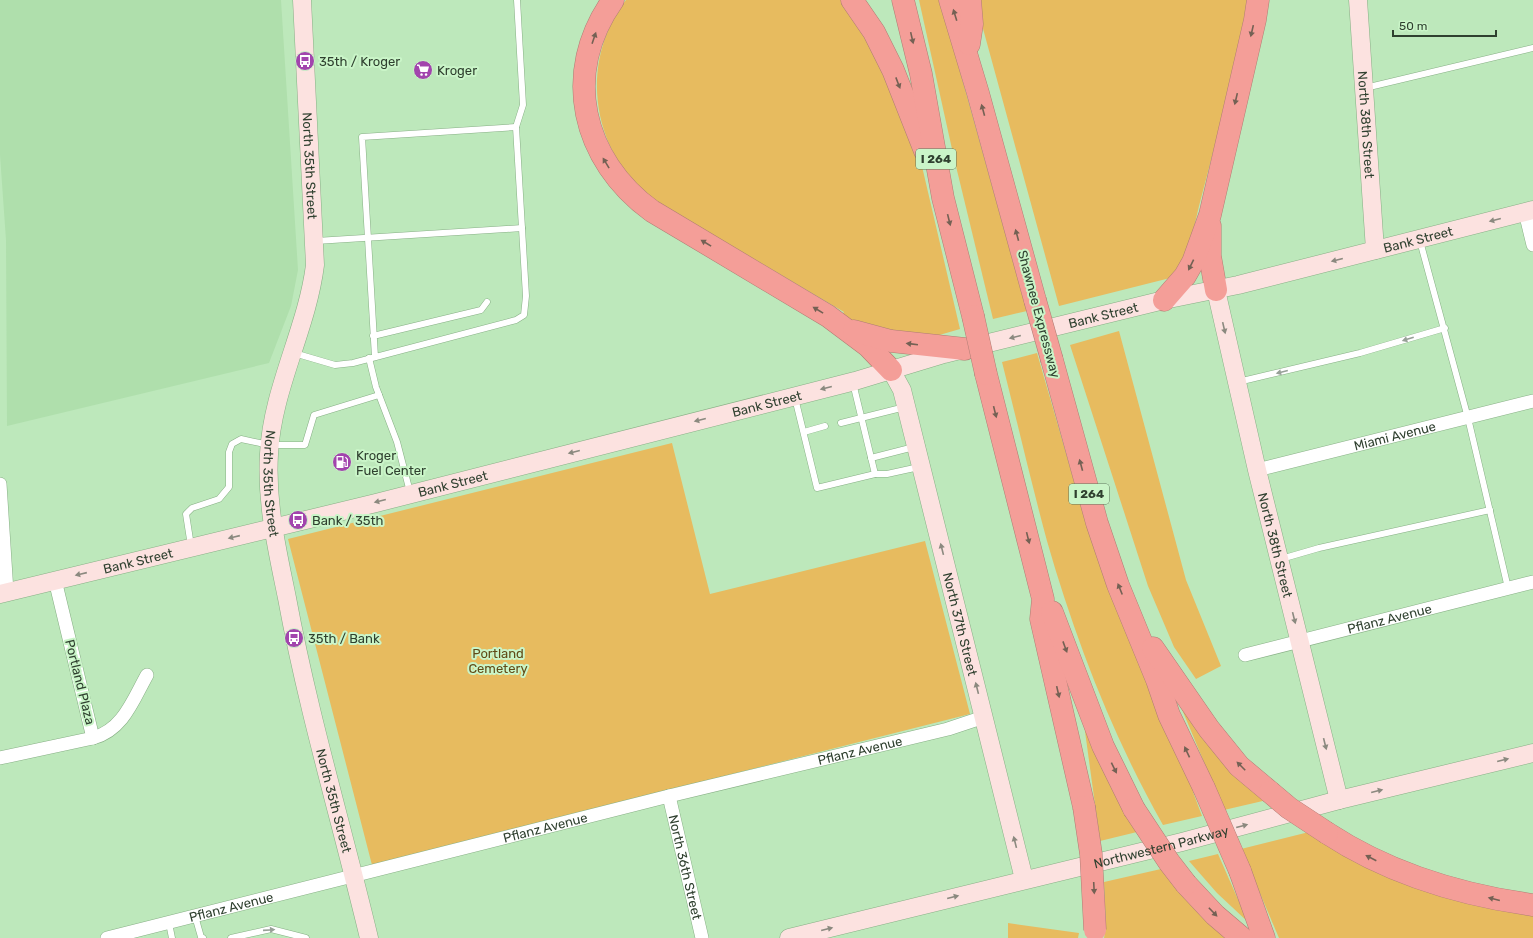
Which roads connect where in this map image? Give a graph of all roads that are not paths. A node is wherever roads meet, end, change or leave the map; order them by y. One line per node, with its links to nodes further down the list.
1 (302, 0): 20 (street, North 35th Street)
2 (517, 0): 13 (lane)
3 (613, 0): 26 (highway, one-way to 3)
4 (852, 0): 14 (highway, one-way to 14)
5 (903, 0): 14 (highway, I 264, one-way to 14)
6 (950, 0): 11 (highway, Shawnee Expressway / I 264, one-way to 6)
7 (970, 0): 11 (highway)
8 (1258, 0): 16 (highway, one-way to 16)
9 (1358, 0): 12 (street, North 38th Street)
10 (1533, 48): 12 (lane)
11 (968, 57): 61 (highway, Shawnee Expressway / I 264, one-way to 11, bridge)
12 (1364, 88): 22 (street, North 38th Street)
13 (516, 127): 17 (lane); 18 (lane)
14 (943, 198): 60 (highway, I 264, one-way to 60, bridge)
15 (1529, 211): 19 (street, Bank Street, one-way to 19); 21 (street)
16 (1210, 215): 23 (highway); 24 (highway, one-way to 24)
17 (522, 228): 18 (lane); 31 (lane)
18 (368, 238): 20 (lane); 28 (lane)
19 (1420, 239): 22 (street, Bank Street); 27 (lane)
20 (314, 241): 30 (street, North 35th Street)
21 (1533, 245)
22 (1375, 250): 23 (street, Bank Street, one-way to 23)
23 (1216, 290): 24 (street, Bank Street); 34 (street, North 38th Street, one-way to 34)
24 (1164, 300): 29 (street, Bank Street, one-way to 29)
25 (486, 302): 28 (lane)
26 (843, 327): 29 (highway, one-way to 26); 32 (highway)
27 (1445, 328): 34 (lane, one-way to 34); 40 (lane)
28 (373, 336): 31 (lane)
29 (965, 349): 32 (street, Bank Street)
30 (292, 352): 31 (lane); 44 (street, North 35th Street)
31 (372, 358): 35 (lane)
32 (891, 370): 33 (street, Bank Street); 38 (street, North 37th Street)
33 (853, 382): 36 (street, Bank Street, one-way to 36); 39 (lane)
34 (1237, 383): 48 (street, North 38th Street)
35 (379, 395): 44 (lane); 51 (lane)
36 (795, 396): 43 (lane); 51 (street, Bank Street, one-way to 51)
37 (1533, 401): 40 (street, Miami Avenue)
38 (906, 407): 39 (lane); 45 (street, North 37th Street)
39 (861, 418): 41 (lane); 46 (lane)
40 (1468, 418): 48 (street, Miami Avenue); 52 (lane)
41 (840, 423)
42 (825, 426): 43 (lane)
43 (804, 432): 49 (lane)
44 (269, 445): 53 (street, North 35th Street); 54 (lane)
45 (916, 446): 46 (lane); 47 (street, North 37th Street)
46 (871, 458): 49 (lane)
47 (921, 466): 49 (lane); 65 (street, North 37th Street, one-way to 47)
48 (1257, 470): 55 (street, North 38th Street)
49 (875, 474)
50 (0, 484): 59 (street)
51 (410, 494): 53 (street, Bank Street, one-way to 53)
52 (1490, 510): 55 (lane); 58 (lane)
53 (272, 527): 54 (street, Bank Street, one-way to 54); 71 (street, North 35th Street)
54 (191, 548): 56 (street, Bank Street, one-way to 56)
55 (1280, 560): 62 (street, North 38th Street, one-way to 62)
56 (55, 580): 59 (street, Bank Street); 66 (street, Portland Plaza)
57 (1533, 582): 58 (street, Pflanz Avenue)
58 (1508, 588): 62 (street, Pflanz Avenue)
59 (3, 593)
60 (1043, 599): 76 (highway, one-way to 76, bridge); 85 (highway, one-way to 85, bridge)
61 (1135, 625): 73 (highway, one-way to 61, bridge); 86 (highway, Shawnee Expressway, one-way to 61, bridge)
62 (1300, 641): 63 (street, Pflanz Avenue); 70 (street, North 38th Street, one-way to 70)
63 (1245, 655)
64 (146, 675): 66 (street)
65 (984, 717): 69 (street, Pflanz Avenue); 72 (street, North 37th Street, one-way to 65)
66 (93, 738): 68 (street, Portland Plaza)
67 (1533, 753): 70 (street, Northwestern Parkway, one-way to 67)
68 (0, 758)
69 (669, 796): 71 (street, Pflanz Avenue); 83 (street, North 36th Street)
70 (1339, 800): 72 (street, Northwestern Parkway, one-way to 70)
71 (354, 877): 74 (street, Pflanz Avenue); 82 (street, North 35th Street)
72 (1024, 879): 84 (street, Northwestern Parkway, one-way to 72)
73 (1533, 905)
74 (195, 916): 75 (street, Pflanz Avenue); 79 (lane)
75 (169, 923): 77 (street, Pflanz Avenue); 78 (lane)
76 (1095, 934)
77 (107, 938)
78 (172, 938)
79 (203, 938)
80 (232, 938): 81 (lane, one-way to 81)
81 (306, 938)
82 (369, 938)
83 (702, 938)
84 (789, 938)
85 (1242, 938)
86 (1264, 938)

